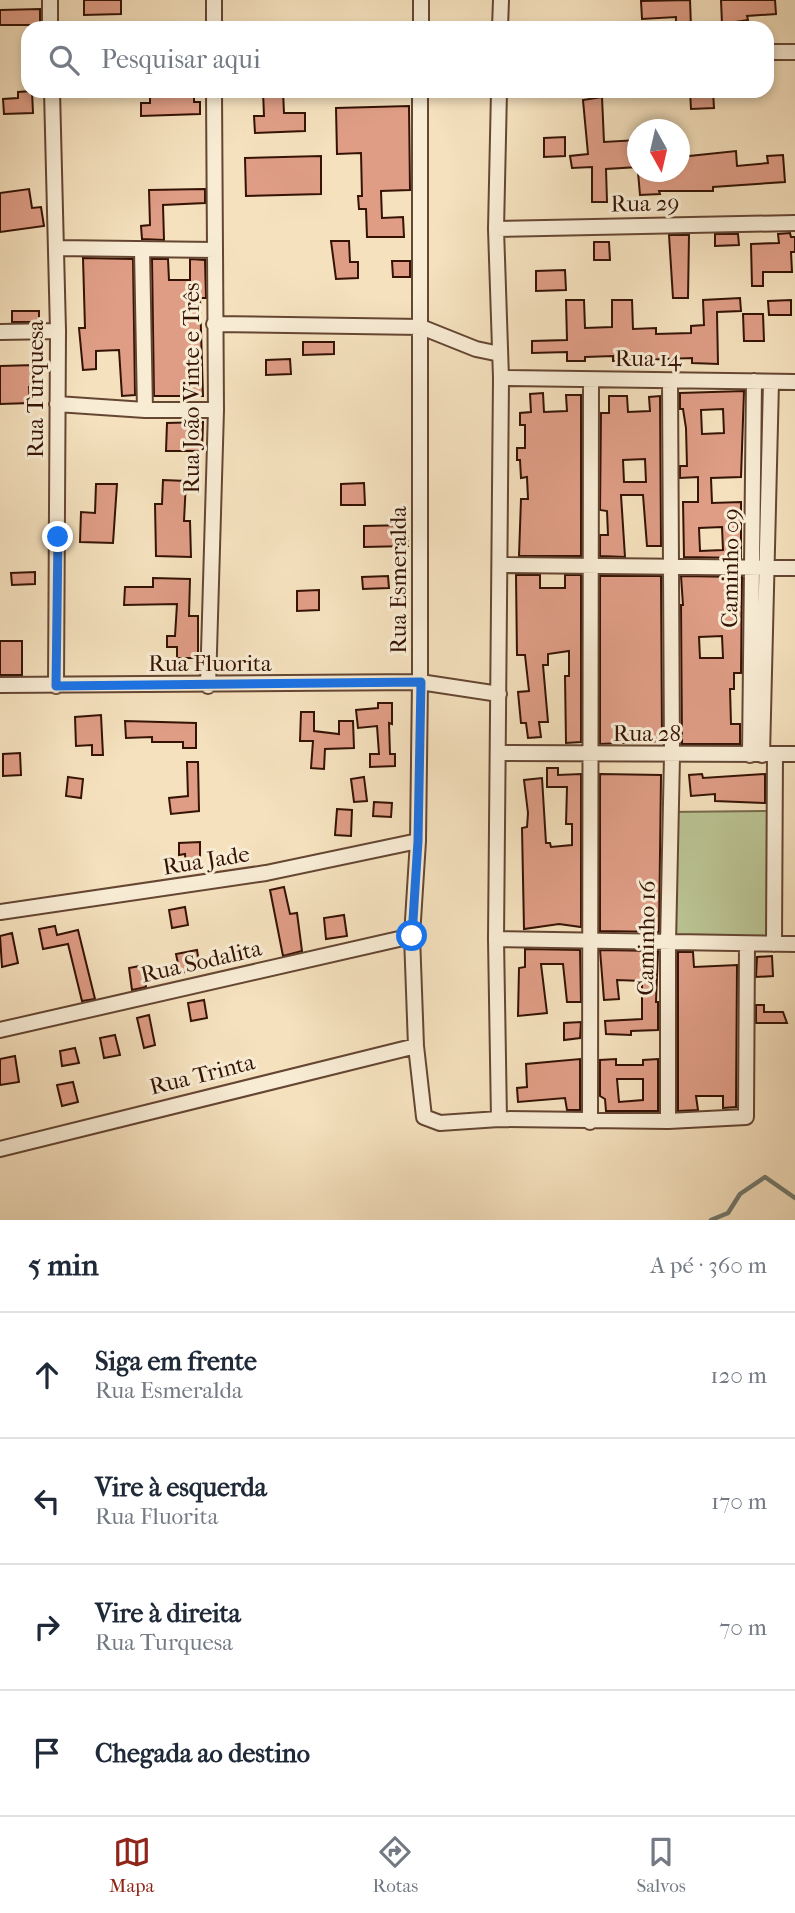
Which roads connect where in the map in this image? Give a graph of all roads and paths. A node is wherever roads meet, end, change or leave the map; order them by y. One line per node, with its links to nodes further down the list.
1 (50, 0): 5 (street)
2 (214, 0): 6 (street)
3 (421, 0): 7 (street)
4 (501, 0): 8 (street)
5 (50, 21)
6 (214, 21)
7 (421, 21)
8 (500, 21)
9 (774, 52): 10 (street)
10 (795, 52)
11 (52, 98): 17 (street, Rua Turquesa)
12 (214, 98): 19 (street, Rua João Vinte e Três)
13 (420, 98): 21 (street, Rua Esmeralda)
14 (499, 98): 16 (street)
15 (795, 223): 16 (street, Rua 29)
16 (496, 229): 24 (street)
17 (56, 248): 18 (street); 22 (street, Rua Turquesa)
18 (142, 249): 19 (street); 33 (street)
19 (215, 250): 20 (street, Rua João Vinte e Três)
20 (215, 324): 21 (street); 32 (street, Rua João Vinte e Três)
21 (421, 327): 24 (street); 40 (street, Rua Esmeralda)
22 (58, 331): 23 (street); 31 (street, Rua Turquesa)
23 (0, 332)
24 (500, 354): 25 (street)
25 (501, 379): 26 (street, Rua 14); 34 (street)
26 (591, 381): 27 (street, Rua 14); 35 (street)
27 (670, 381): 28 (street, Rua 14); 36 (street, Caminho 16)
28 (754, 381): 29 (street, Rua 14); 37 (street, Caminho 09)
29 (771, 382): 30 (street, Rua 14); 38 (street, Caminho 09)
30 (795, 382)
31 (57, 404): 33 (street); 42 (street, Rua Turquesa)
32 (216, 410): 33 (street); 43 (street, Rua João Vinte e Três)
33 (145, 411)
34 (500, 565): 35 (street); 44 (street)
35 (590, 565): 36 (street); 48 (street)
36 (671, 566): 37 (street); 49 (street, Caminho 16)
37 (753, 566): 38 (street); 47 (street, Caminho 09)
38 (769, 568): 39 (street); 47 (street, Caminho 09)
39 (795, 568)
40 (421, 682): 43 (street, Rua Fluorita); 44 (street, Rua Fluorita); 50 (street, Rua Esmeralda)
41 (0, 685): 42 (street, Rua Fluorita)
42 (56, 686): 43 (street, Rua Fluorita)
43 (208, 686)
44 (499, 694): 45 (street)
45 (499, 753): 48 (street, Rua 28); 53 (street)
46 (795, 754): 47 (street, Rua 28)
47 (762, 755): 49 (street, Rua 28); 57 (street)
48 (590, 756): 49 (street, Rua 28); 54 (street)
49 (672, 756): 55 (street, Caminho 16)
50 (418, 841): 51 (street, Rua Jade); 52 (street, Rua Esmeralda)
51 (0, 912)
52 (412, 936): 59 (street, Rua Sodalita); 60 (street, Rua Esmeralda)
53 (496, 939): 54 (street); 61 (street)
54 (592, 942): 55 (street); 63 (street)
55 (668, 943): 56 (street); 62 (street, Caminho 16)
56 (747, 944): 57 (street); 62 (street)
57 (774, 944): 58 (street)
58 (795, 944)
59 (0, 1030)
60 (416, 1046): 61 (street, Rua Esmeralda); 64 (street, Rua Trinta)
61 (499, 1119): 63 (street)
62 (668, 1121): 63 (street)
63 (590, 1122)
64 (0, 1149)

